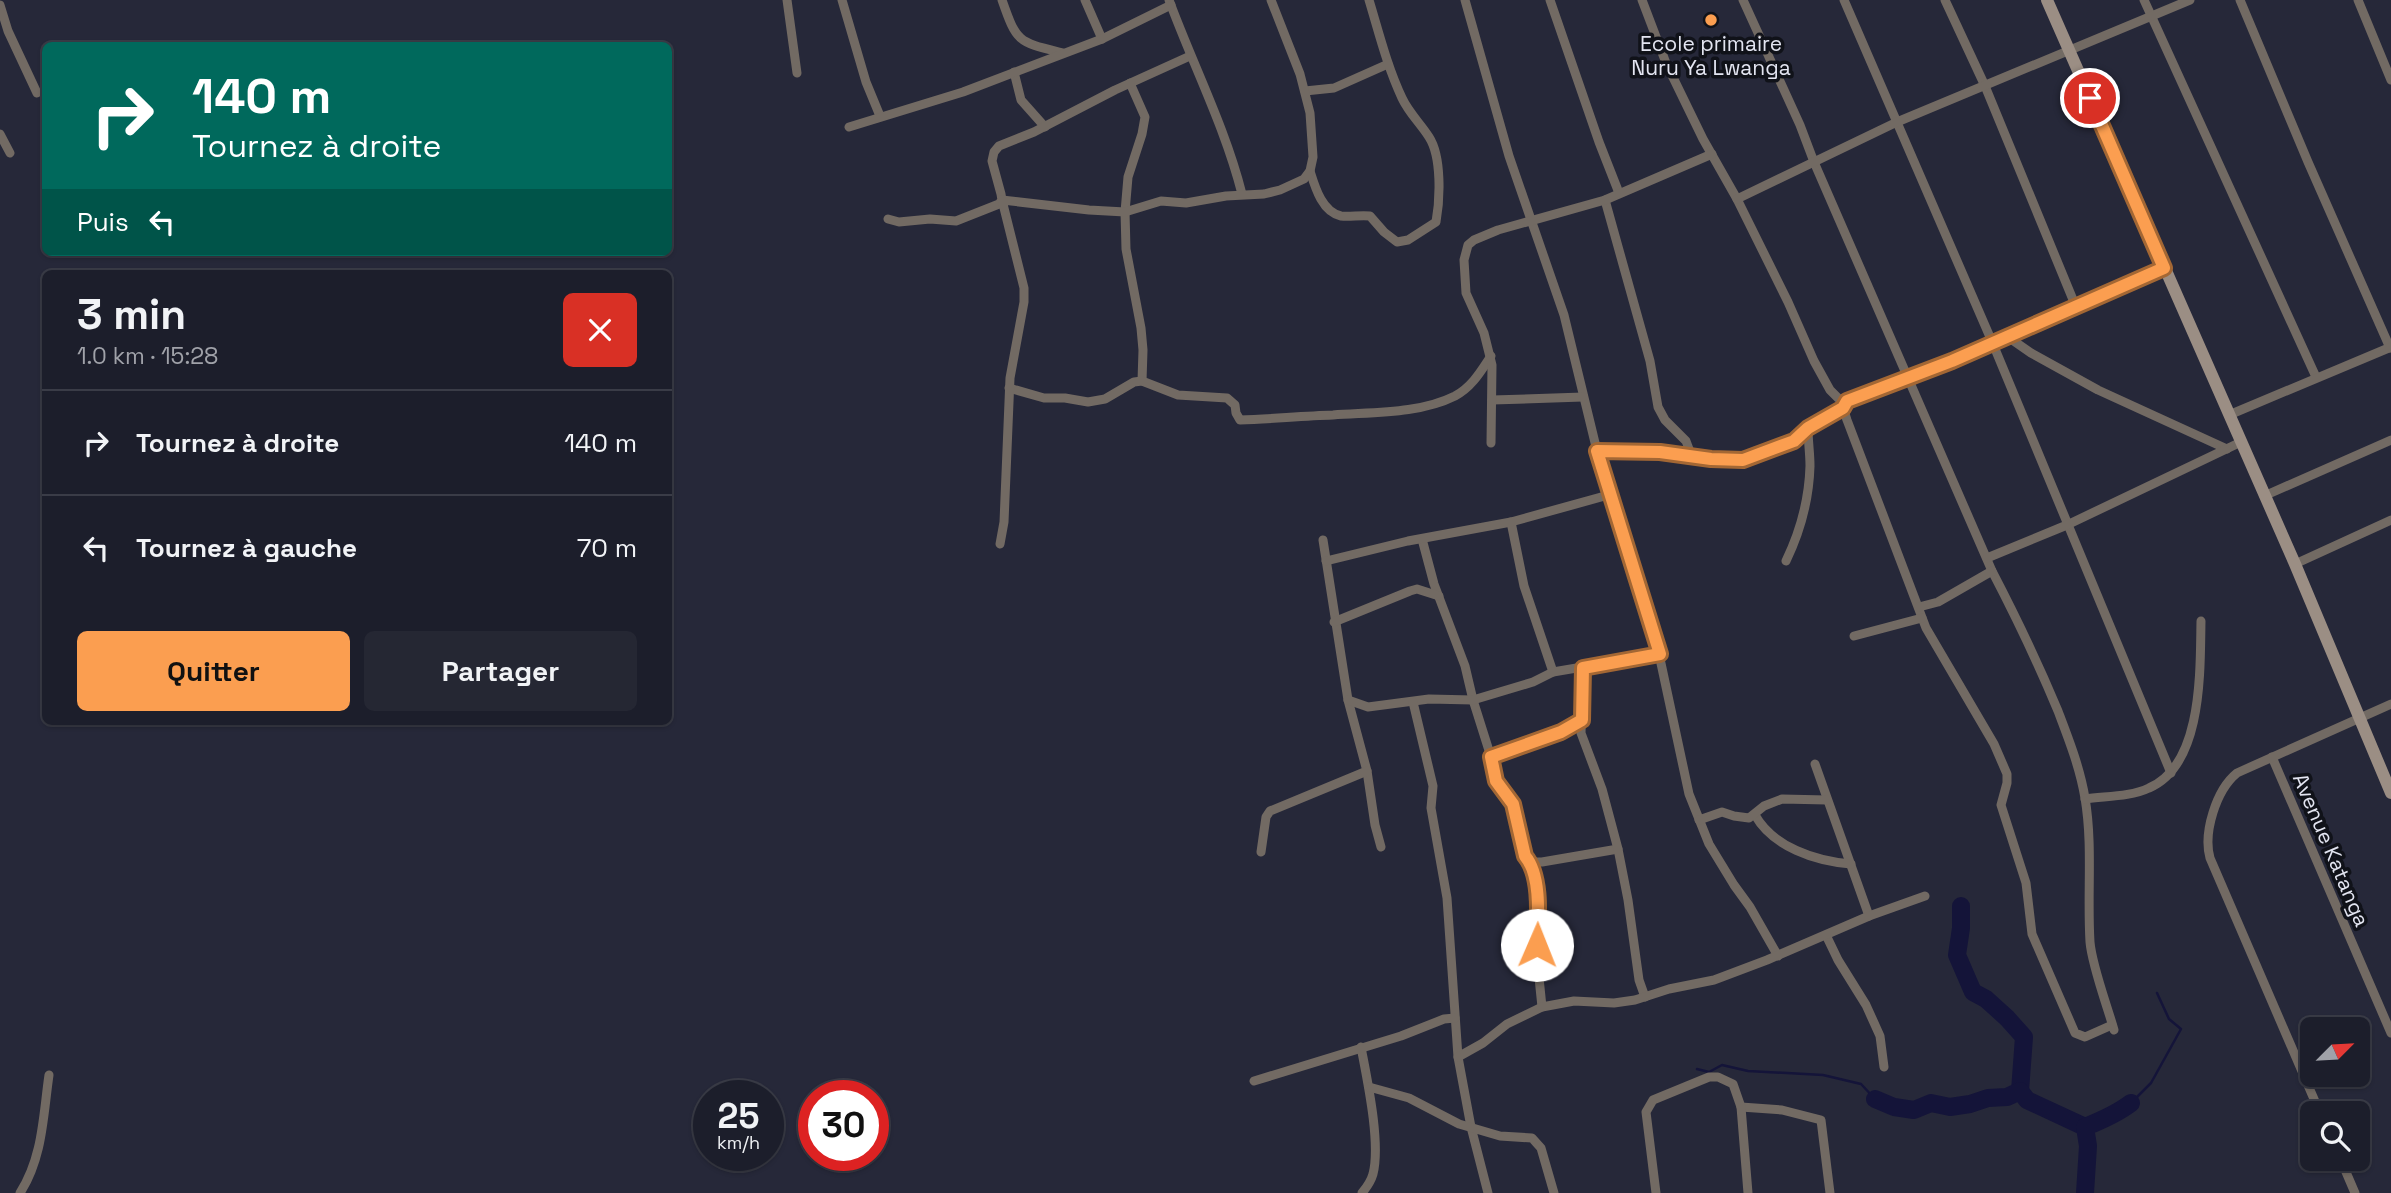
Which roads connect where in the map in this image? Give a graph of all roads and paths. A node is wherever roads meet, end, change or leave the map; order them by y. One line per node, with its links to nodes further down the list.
1 (787, 0): 27 (street)
2 (842, 0): 33 (street)
3 (1002, 0): 23 (street)
4 (1085, 0): 21 (street)
5 (1271, 0): 31 (street)
6 (1369, 0): 25 (street)
7 (1465, 0): 49 (street)
8 (1550, 0): 42 (street)
9 (1642, 0): 39 (street)
10 (1743, 0): 40 (street)
11 (1844, 0): 34 (street)
12 (1945, 0): 30 (street)
13 (2047, 0): 22 (street)
14 (2144, 0): 20 (street)
15 (2190, 0): 20 (street)
16 (2240, 0): 54 (street)
17 (2357, 0): 28 (street)
18 (1170, 2): 21 (street); 24 (street)
19 (0, 5): 32 (street)
20 (2150, 16): 22 (street); 56 (street)
21 (1102, 39): 23 (street)
22 (2069, 50): 30 (street); 50 (street)
23 (1064, 53): 26 (street)
24 (1190, 56): 29 (street); 43 (street)
25 (1388, 64): 31 (street); 41 (street)
26 (1014, 72): 33 (street); 36 (street)
27 (797, 73)
28 (2391, 80)
29 (1130, 83): 36 (street); 47 (street)
30 (1985, 86): 34 (street); 51 (street)
31 (1305, 91): 41 (street)
32 (37, 93)
33 (880, 116): 35 (street)
34 (1897, 122): 40 (street); 53 (street)
35 (849, 127)
36 (1045, 127): 45 (street)
37 (0, 134): 38 (street)
38 (10, 153)
39 (1712, 153): 42 (street); 44 (street)
40 (1814, 162): 44 (street); 57 (street)
41 (1310, 171): 43 (street)
42 (1619, 193): 46 (street)
43 (1242, 194): 47 (street)
44 (1737, 199): 62 (street)
45 (1002, 200): 47 (street); 48 (street); 59 (street)
46 (1605, 200): 49 (street); 70 (street)
47 (1125, 212): 58 (street)
48 (888, 219)
49 (1531, 219): 55 (street); 60 (street)
50 (2164, 268): 51 (street); 63 (street)
51 (2076, 307): 52 (street)
52 (2008, 337): 53 (street); 68 (street)
53 (1993, 344): 57 (street); 75 (street)
54 (2390, 347): 56 (street)
55 (1491, 356): 58 (street); 61 (street)
56 (2316, 377): 63 (street)
57 (1910, 379): 62 (street); 79 (street)
58 (1142, 381): 59 (street)
59 (1009, 388): 78 (street)
60 (1583, 397): 61 (street); 69 (street)
61 (1492, 400): 67 (street)
62 (1845, 405): 64 (street); 85 (street)
63 (2229, 415): 66 (street)
64 (1808, 428): 70 (street); 81 (street)
65 (2391, 440): 72 (street)
66 (2241, 442): 68 (street); 72 (street)
67 (1491, 443)
68 (2227, 449): 75 (street)
69 (1597, 451): 70 (street); 71 (street)
70 (1692, 457)
71 (1612, 494): 74 (street); 90 (street)
72 (2264, 496): 82 (street)
73 (2391, 520): 82 (street)
74 (1511, 522): 76 (street); 92 (street)
75 (2067, 525): 79 (street); 103 (street)
76 (1422, 539): 80 (street); 84 (street)
77 (1323, 540): 80 (street)
78 (1000, 544)
79 (1987, 558): 83 (street)
80 (1325, 561): 88 (street)
81 (1786, 561)
82 (2295, 564): 97 (street)
83 (1992, 570): 85 (street); 105 (street)
84 (1438, 596): 88 (street); 94 (street)
85 (1919, 607): 86 (street)
86 (1922, 618): 89 (street); 105 (street)
87 (2202, 621): 103 (street)
88 (1334, 622): 93 (street)
89 (1854, 636)
90 (1660, 654): 91 (street); 108 (street)
91 (1583, 668): 92 (street); 98 (street)
92 (1553, 672): 94 (street)
93 (1348, 700): 95 (street); 102 (street)
94 (1473, 700): 95 (street); 99 (street)
95 (1413, 702): 120 (street)
96 (2391, 704): 97 (street)
97 (2359, 718): 100 (street); 104 (street)
98 (1582, 720): 99 (street); 110 (street)
99 (1491, 757): 112 (street)
100 (2272, 757): 121 (street, Avenue Katanga); 128 (street)
101 (1815, 764): 106 (street)
102 (1367, 771): 109 (street); 111 (street)
103 (2171, 774): 105 (street)
104 (2391, 793)
105 (2085, 799)
106 (1827, 800): 107 (street); 113 (street)
107 (1755, 815): 108 (street); 113 (street)
108 (1699, 820): 117 (street)
109 (1381, 847)
110 (1618, 849): 112 (street); 118 (street)
111 (1261, 852)
112 (1530, 862): 119 (street)
113 (1851, 864): 115 (street)
114 (1925, 896): 115 (street)
115 (1870, 916): 116 (street)
116 (1826, 935): 117 (street); 124 (street)
117 (1778, 956): 118 (street)
118 (1645, 997): 119 (street)
119 (1542, 1007): 123 (street)
120 (1455, 1018): 122 (street); 123 (street)
121 (2391, 1033)
122 (1361, 1047): 126 (street); 127 (street)
123 (1458, 1057): 130 (street)
124 (1884, 1067)
125 (49, 1075): 132 (street)
126 (1254, 1081)
127 (1369, 1087): 130 (street); 133 (street)
128 (2315, 1101)
129 (1741, 1107): 136 (street); 137 (street); 138 (street)
130 (1471, 1127): 134 (street); 135 (street)
131 (2346, 1171): 139 (street)
132 (20, 1193)
133 (1362, 1193)
134 (1488, 1193)
135 (1554, 1193)
136 (1656, 1193)
137 (1748, 1193)
138 (1830, 1193)
139 (2355, 1193)

